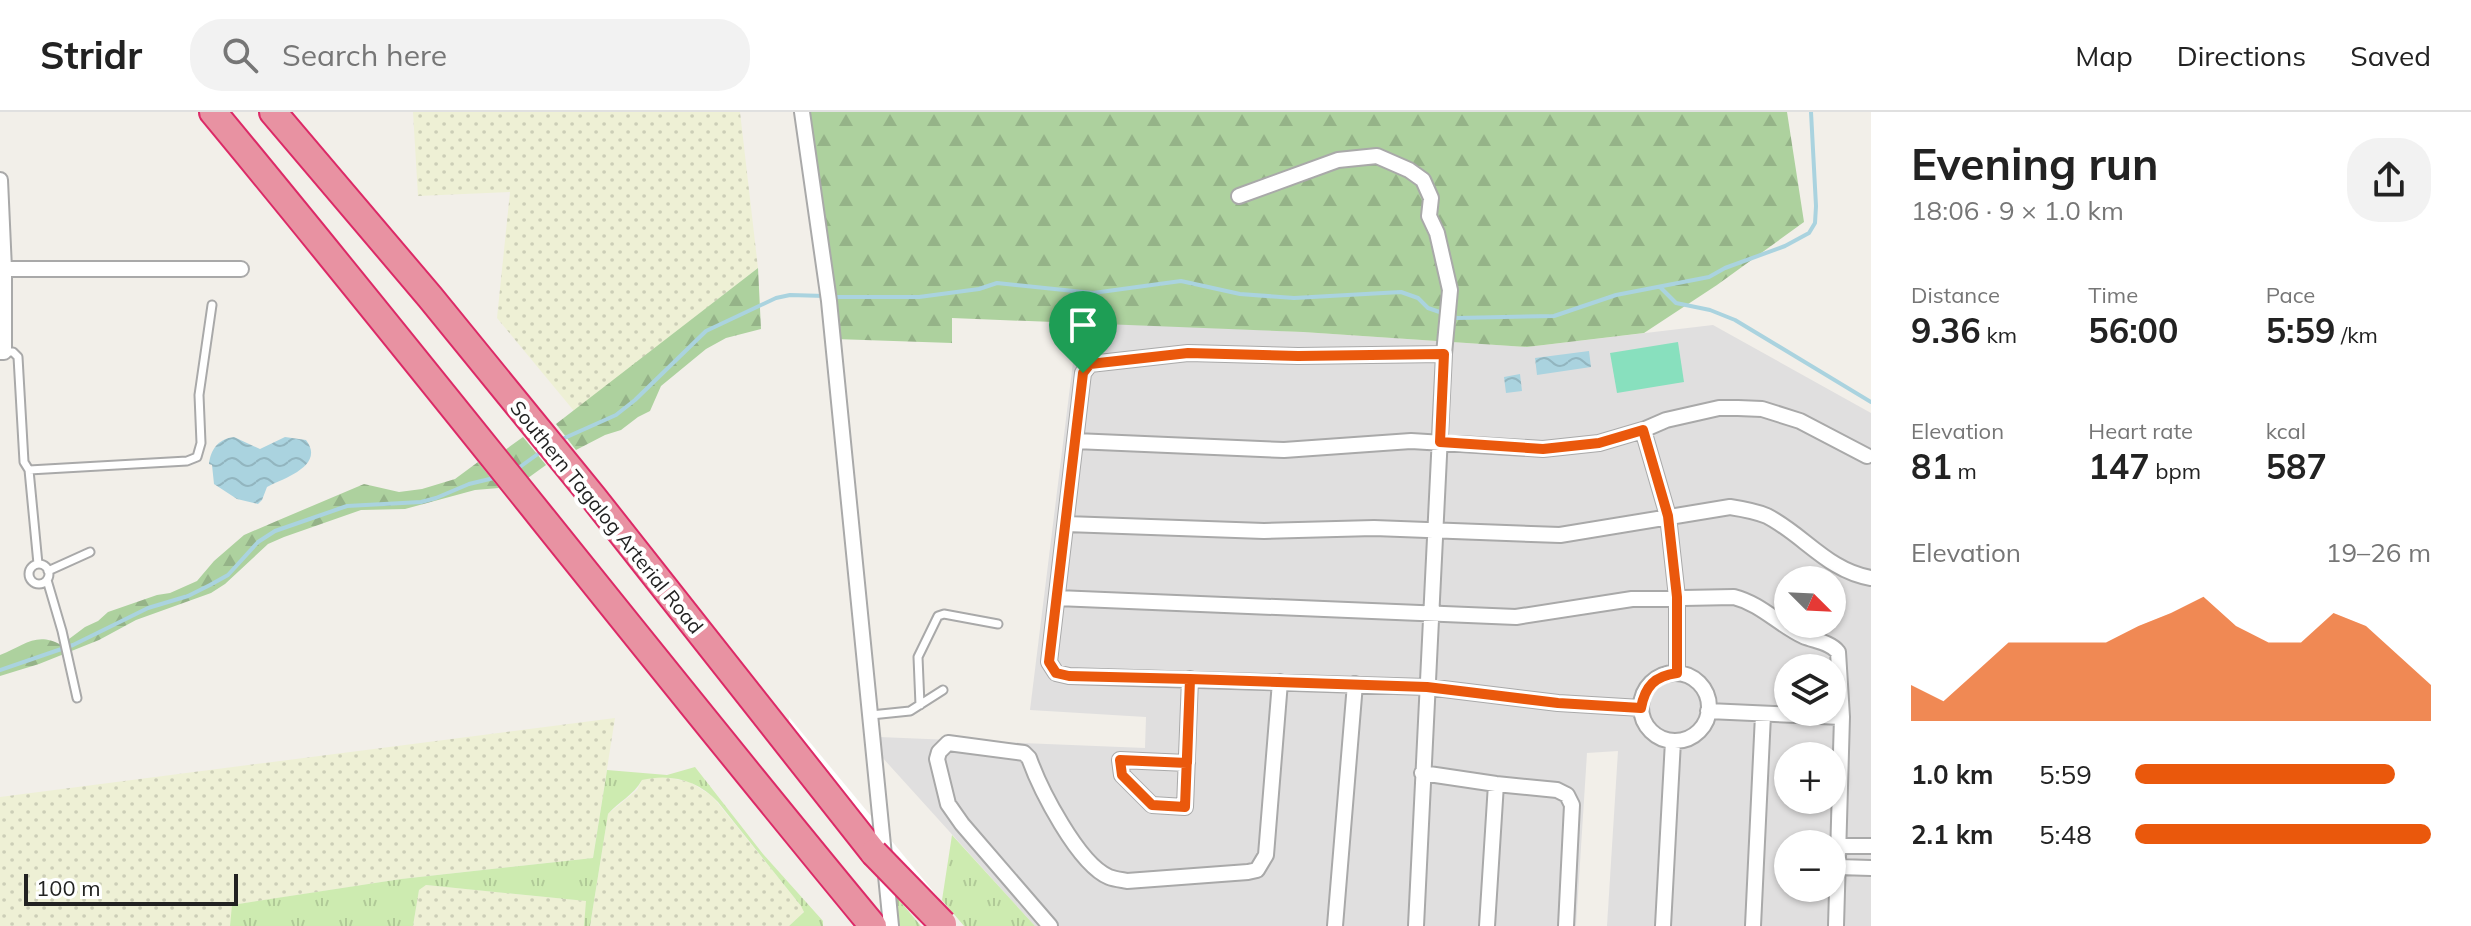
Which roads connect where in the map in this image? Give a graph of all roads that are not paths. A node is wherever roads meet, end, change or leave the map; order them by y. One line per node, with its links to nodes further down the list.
1 (213, 112): 54 (highway)
2 (273, 112): 53 (highway, Southern Tagalog Arterial Road, bridge)
3 (802, 112): 39 (street)
4 (0, 180): 6 (street)
5 (1239, 196): 11 (street)
6 (1, 232): 7 (street)
7 (4, 269): 8 (street); 10 (street)
8 (241, 269)
9 (212, 305): 16 (lane)
10 (2, 352): 16 (lane)
11 (1444, 354): 13 (street); 14 (street)
12 (1643, 430): 14 (street); 15 (street); 17 (street)
13 (1075, 441): 14 (street); 18 (street)
14 (1440, 442): 19 (street)
15 (1867, 456)
16 (29, 470): 21 (lane)
17 (1668, 516): 19 (street); 23 (street); 24 (street)
18 (1066, 524): 19 (street); 25 (street)
19 (1436, 530): 26 (street)
20 (90, 552): 22 (lane)
21 (38, 564): 22 (lane); 22 (lane)
22 (48, 576): 35 (lane)
23 (1871, 578)
24 (1677, 597): 26 (street); 28 (street); 29 (street)
25 (1057, 598): 26 (street); 30 (street)
26 (1431, 615): 33 (street)
27 (998, 624): 36 (lane)
28 (1837, 654)
29 (1677, 673): 37 (street); 38 (street)
30 (1190, 679): 31 (street); 44 (street)
31 (1280, 682): 32 (street); 56 (street)
32 (1355, 684): 33 (street); 57 (street)
33 (1427, 687): 37 (street); 45 (street)
34 (943, 690): 36 (lane)
35 (77, 698)
36 (920, 705): 39 (lane)
37 (1641, 708): 43 (street)
38 (1708, 711): 40 (street); 43 (street)
39 (868, 715): 55 (street)
40 (1763, 715): 41 (street); 62 (street)
41 (1774, 715)
42 (1842, 726): 47 (street)
43 (1673, 741): 61 (street)
44 (1187, 763): 44 (street)
45 (1422, 773): 46 (street); 58 (street)
46 (1496, 784): 59 (street); 60 (street)
47 (1838, 830)
48 (1846, 846): 49 (street)
49 (1871, 846)
50 (1846, 867): 51 (street)
51 (1871, 868)
52 (1837, 902): 63 (street)
53 (941, 925)
54 (873, 926)
55 (891, 926)
56 (1050, 926)
57 (1335, 926)
58 (1416, 926)
59 (1487, 926)
60 (1566, 926)
61 (1663, 926)
62 (1753, 926)
63 (1836, 926)

